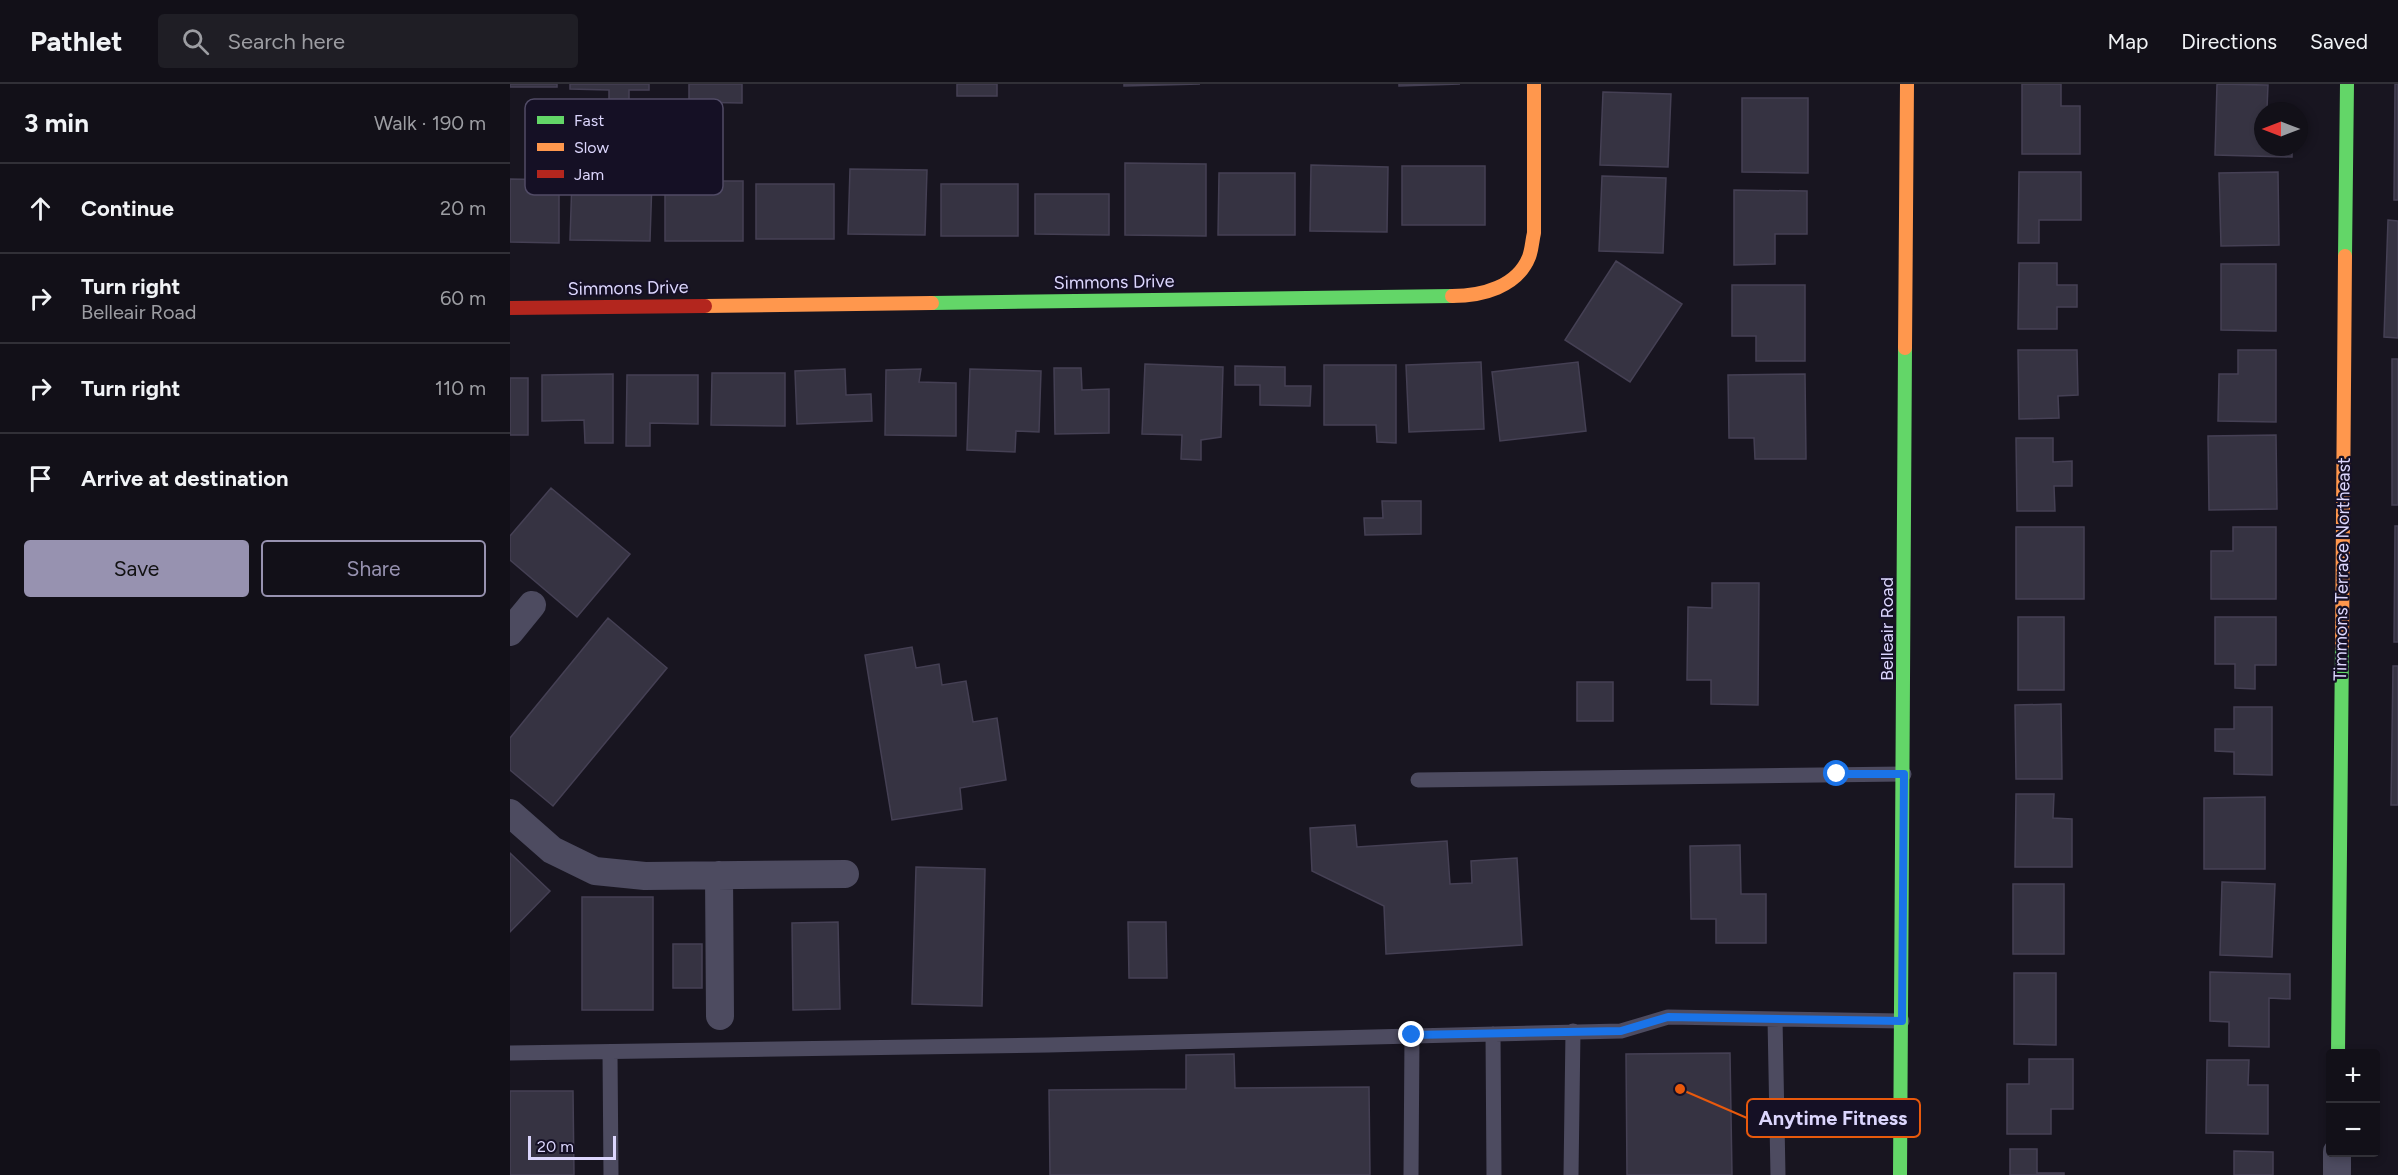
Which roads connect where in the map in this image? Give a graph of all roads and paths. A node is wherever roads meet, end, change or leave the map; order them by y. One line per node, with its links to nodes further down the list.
1 (1534, 84): 4 (street, Simmons Drive)
2 (1907, 84): 7 (street, Belleair Road)
3 (2347, 84): 18 (street, Timmons Terrace Northeast)
4 (510, 308)
5 (532, 605): 6 (street)
6 (510, 632)
7 (1904, 774): 8 (lane); 14 (street, Belleair Road)
8 (1418, 780)
9 (510, 813): 11 (street)
10 (845, 874): 11 (street)
11 (719, 875): 12 (street)
12 (720, 1016)
13 (1775, 1019): 14 (lane); 15 (lane); 26 (lane)
14 (1902, 1021): 27 (street, Belleair Road)
15 (1572, 1032): 16 (lane); 25 (lane)
16 (1493, 1034): 17 (lane); 24 (lane)
17 (1412, 1035): 20 (lane); 23 (lane)
18 (2338, 1049)
19 (510, 1053): 20 (lane)
20 (610, 1053): 22 (lane)
21 (2337, 1157): 28 (street)
22 (611, 1175)
23 (1411, 1175)
24 (1494, 1175)
25 (1571, 1175)
26 (1778, 1175)
27 (1900, 1175)
28 (2337, 1175)

